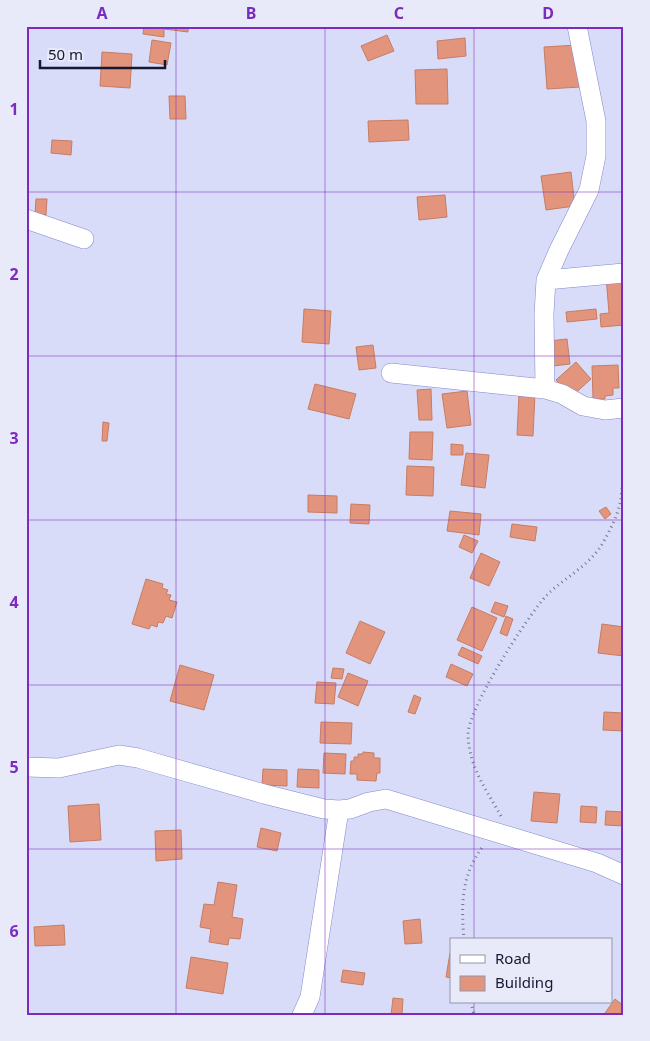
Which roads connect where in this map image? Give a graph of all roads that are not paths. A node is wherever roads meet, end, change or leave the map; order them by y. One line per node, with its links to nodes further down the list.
1 (577, 26): 5 (street)
2 (26, 219): 3 (street)
3 (84, 239)
4 (624, 273): 5 (street)
5 (546, 280): 7 (street)
6 (391, 373): 7 (street)
7 (545, 389): 8 (street)
8 (624, 408)
9 (26, 767): 10 (street)
10 (339, 810): 11 (street); 12 (street)
11 (624, 876)
12 (302, 1015)

